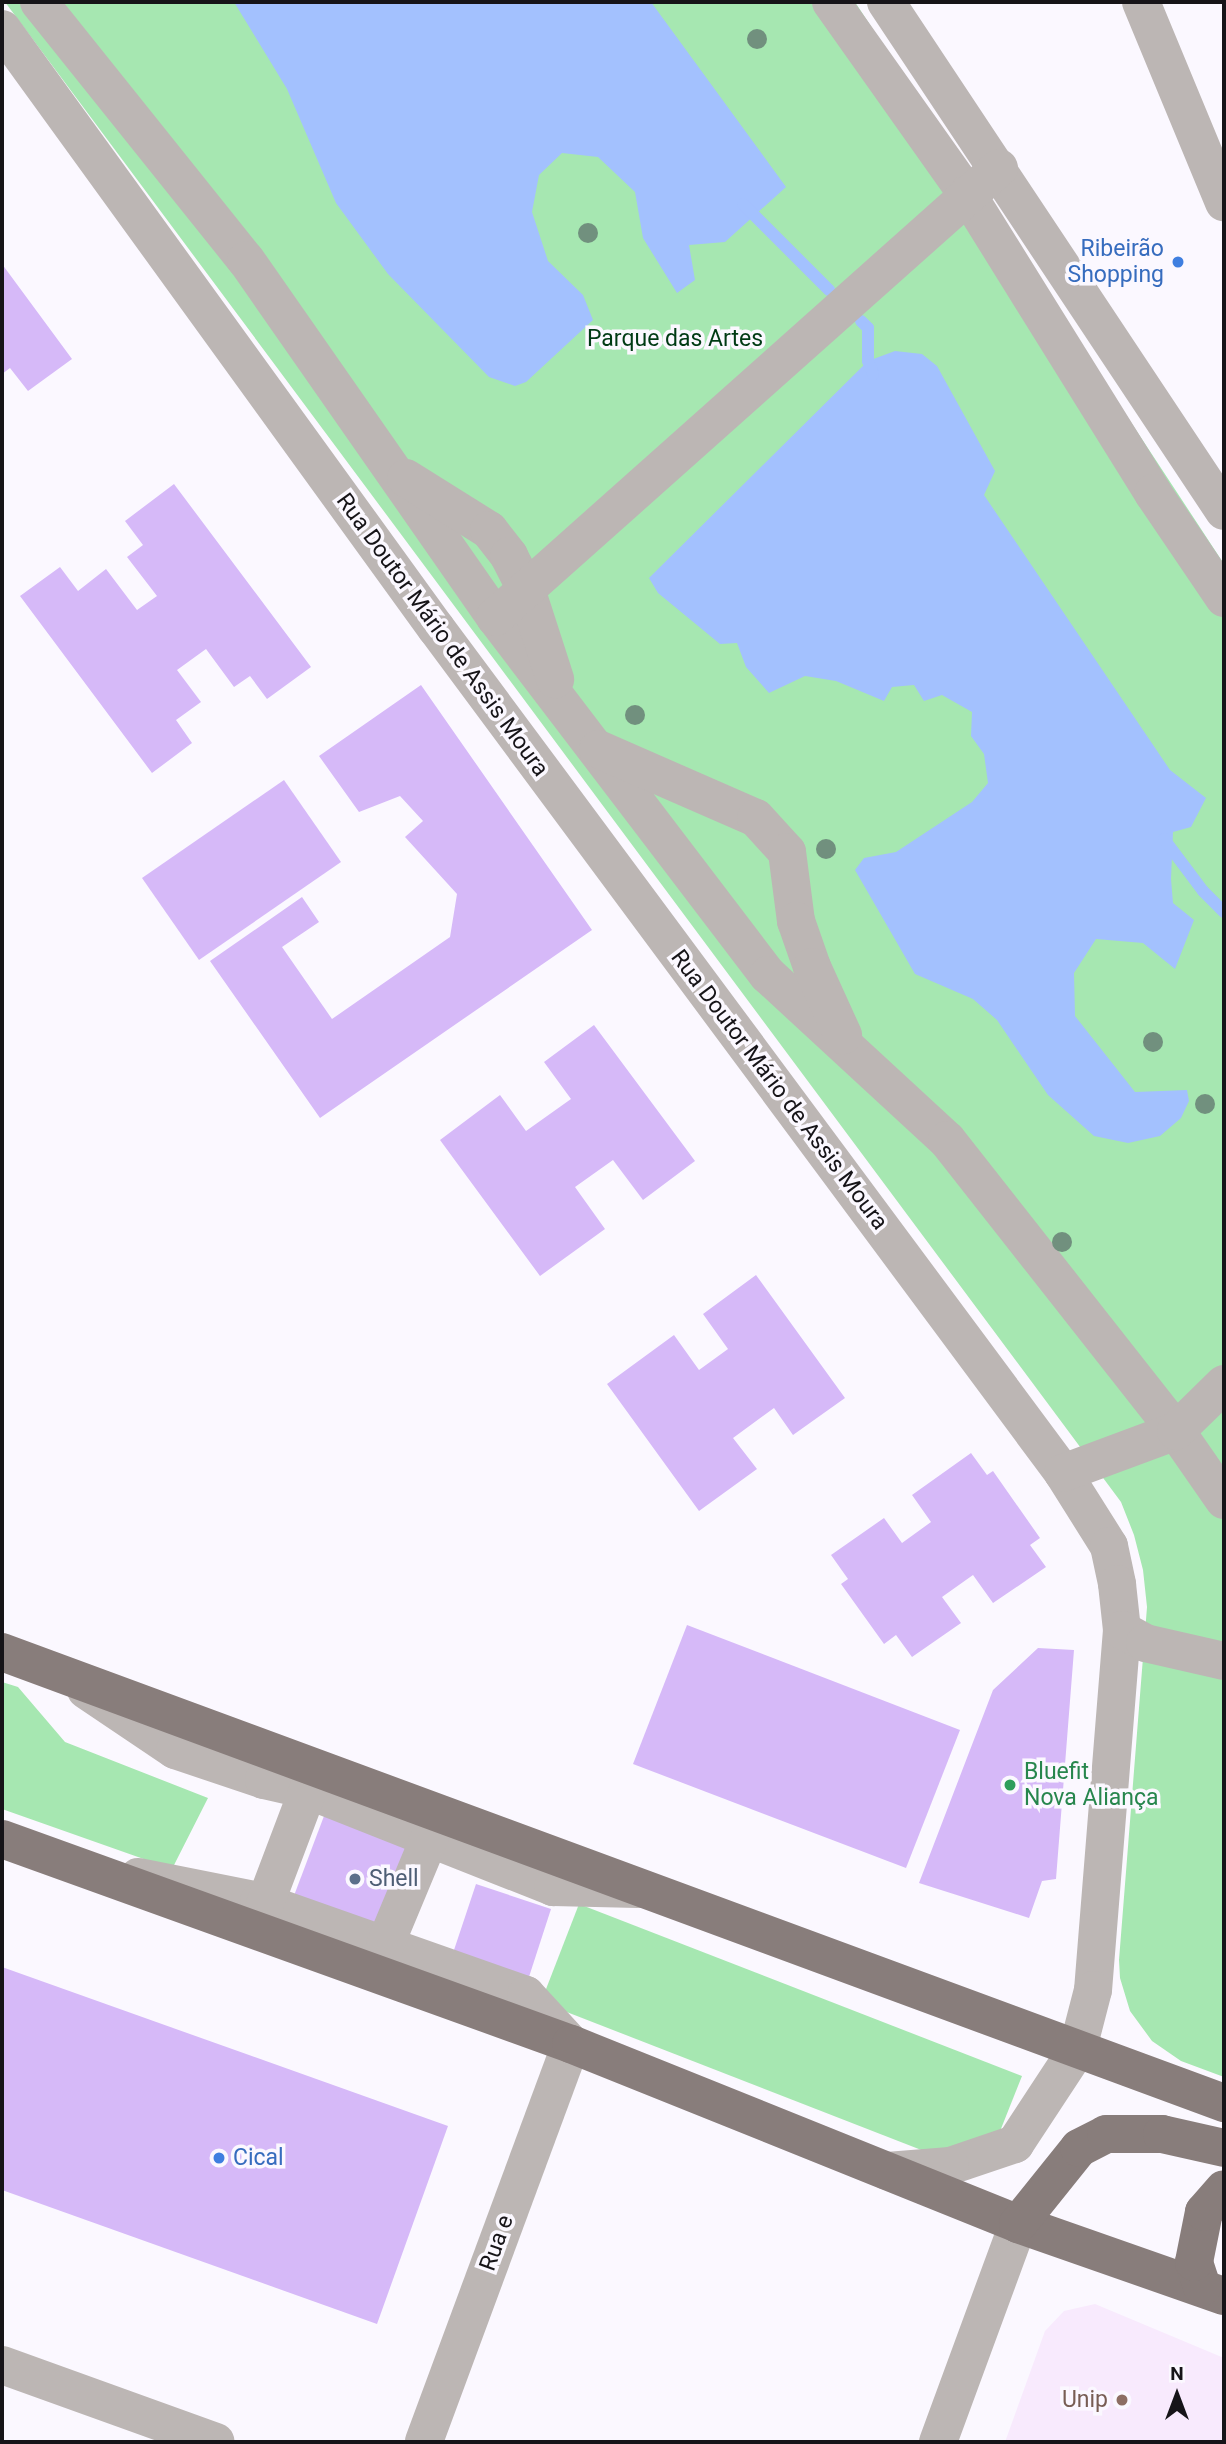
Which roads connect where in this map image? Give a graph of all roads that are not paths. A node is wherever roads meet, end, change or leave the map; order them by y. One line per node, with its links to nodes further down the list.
1 (39, 2): 9 (street)
2 (831, 2): 7 (street)
3 (886, 2): 6 (street)
4 (1141, 2): 8 (street)
5 (2, 29): 19 (street, Rua Doutor Mário de Assis Moura)
6 (999, 168): 7 (street); 10 (street)
7 (967, 194): 11 (street); 12 (street)
8 (1224, 202)
9 (393, 470): 11 (street); 13 (street)
10 (1224, 511)
11 (526, 589): 13 (street); 14 (street)
12 (1224, 598)
13 (495, 617): 14 (street)
14 (564, 706): 15 (street)
15 (596, 748): 16 (street); 16 (street)
16 (851, 1053): 18 (street)
17 (1224, 1384): 18 (street)
18 (1176, 1431): 19 (street); 20 (street)
19 (1063, 1473): 21 (street, Rua Doutor Mário de Assis Moura)
20 (1224, 1500)
21 (1122, 1630): 23 (street); 33 (street, Rua Doutor Mário de Assis Moura)
22 (2, 1652): 24 (main road)
23 (1224, 1661)
24 (65, 1675): 25 (street); 29 (main road)
25 (308, 1790): 26 (street); 30 (street)
26 (430, 1837): 29 (street); 31 (street)
27 (2, 1839): 28 (main road)
28 (78, 1867): 30 (street); 32 (main road)
29 (650, 1890): 33 (main road)
30 (265, 1904): 31 (street)
31 (385, 1945): 32 (street)
32 (571, 2044): 36 (main road); 42 (street, Rua e)
33 (1078, 2048): 34 (main road); 36 (street, Rua Doutor Mário de Assis Moura)
34 (1224, 2103)
35 (1224, 2148): 38 (main road)
36 (887, 2171): 38 (main road)
37 (1224, 2189): 39 (main road)
38 (1018, 2224): 39 (main road); 43 (street)
39 (1213, 2291)
40 (2, 2365): 41 (street)
41 (216, 2442)
42 (424, 2442)
43 (938, 2442)

